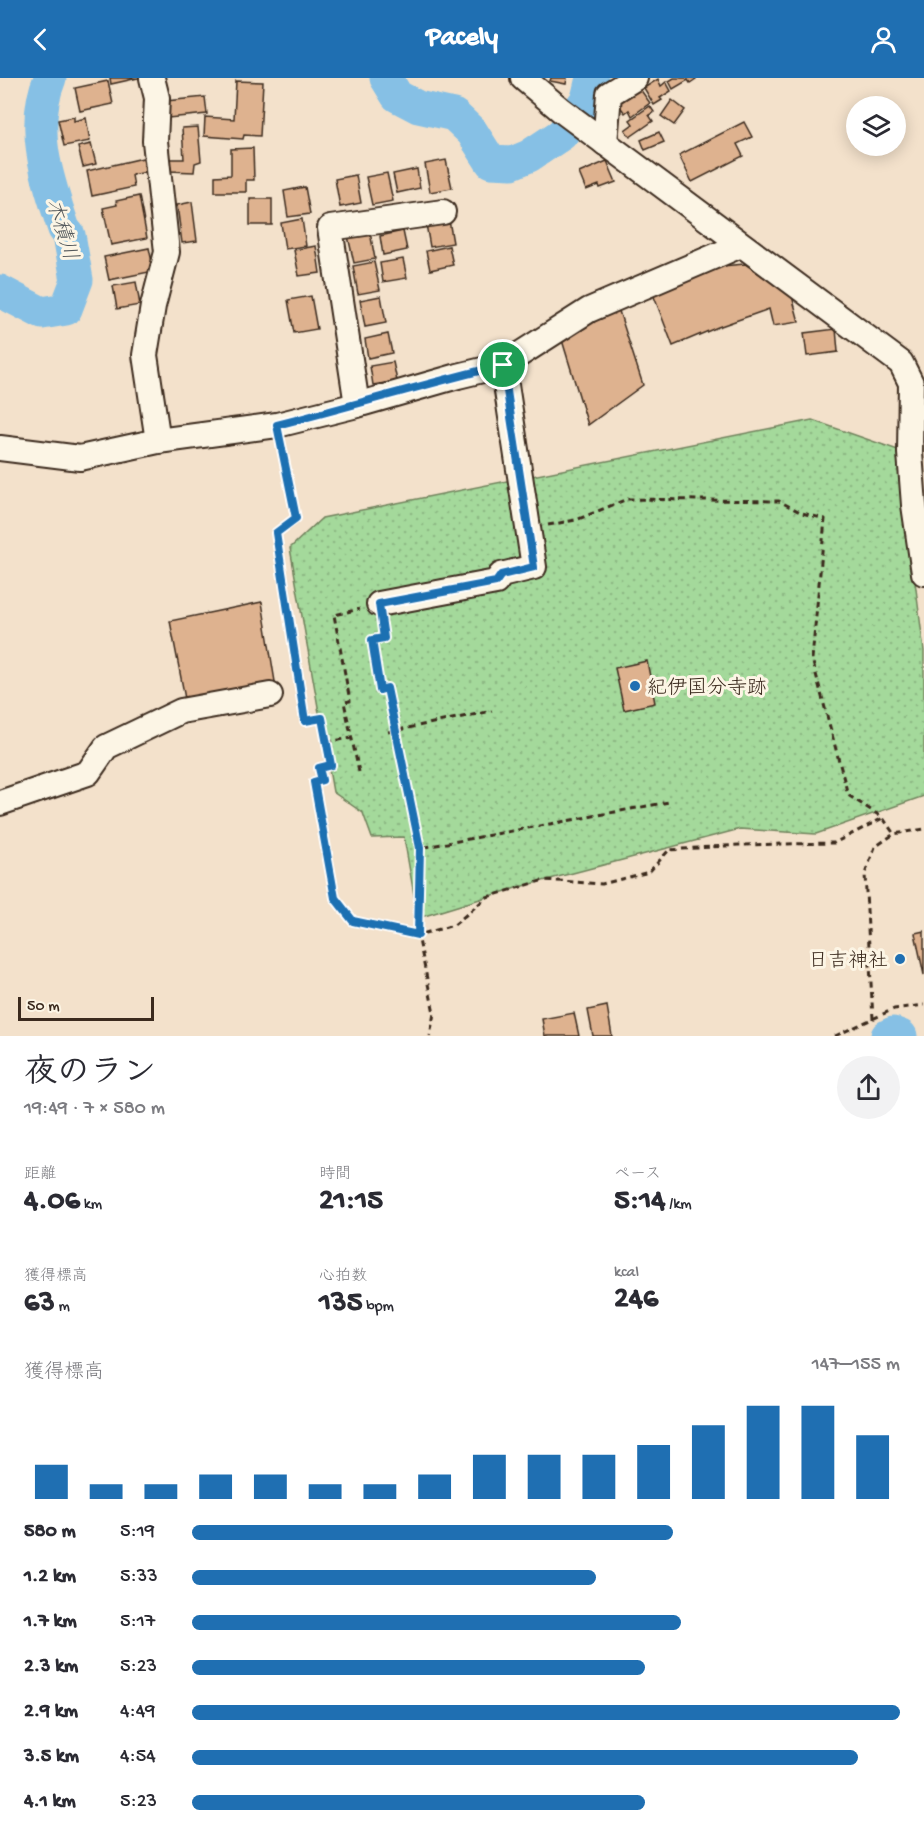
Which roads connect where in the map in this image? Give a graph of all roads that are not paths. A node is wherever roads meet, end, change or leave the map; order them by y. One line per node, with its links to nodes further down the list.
1 (152, 78): 9 (street)
2 (635, 78): 4 (street)
3 (533, 82): 4 (street)
4 (598, 138): 6 (street)
5 (443, 212): 8 (street)
6 (741, 245): 7 (street); 11 (street)
7 (503, 365): 8 (street); 12 (street)
8 (357, 405): 9 (street)
9 (158, 441): 10 (street)
10 (0, 448)
11 (924, 573)
12 (379, 604)
13 (270, 695): 14 (street)
14 (0, 803)

